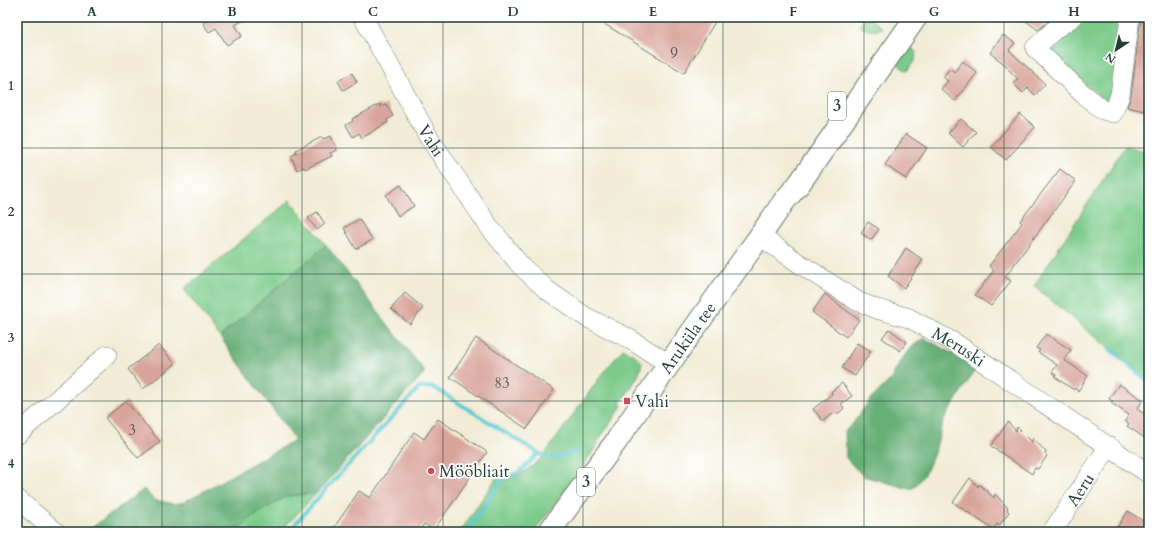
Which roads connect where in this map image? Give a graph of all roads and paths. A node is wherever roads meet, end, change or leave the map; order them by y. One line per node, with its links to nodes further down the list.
1 (363, 17): 9 (street, Vahi)
2 (898, 17): 6 (highway, Aruküla tee / 3)
3 (916, 17): 6 (highway, Aruküla tee / 3)
4 (1073, 17): 5 (street)
5 (1130, 17)
6 (784, 200): 7 (highway, Aruküla tee / 3)
7 (760, 236): 9 (highway, Aruküla tee / 3); 11 (street, Meruski)
8 (108, 356): 10 (street)
9 (669, 364): 15 (highway, Aruküla tee / 3)
10 (17, 435)
11 (1109, 446): 12 (street, Meruski); 16 (street, Aeru)
12 (1149, 474)
13 (17, 499): 14 (street)
14 (56, 532)
15 (549, 532)
16 (1052, 532)

